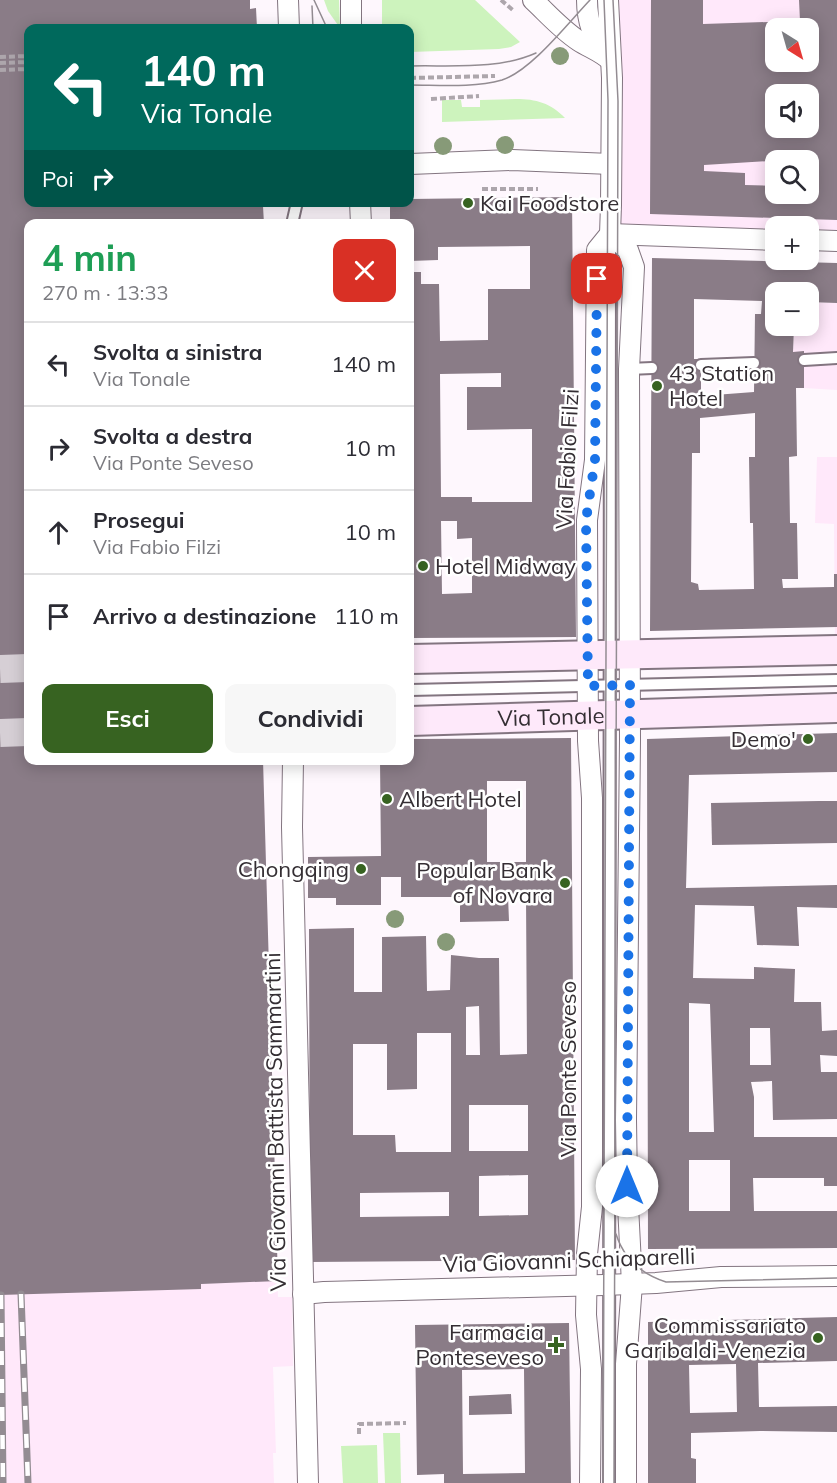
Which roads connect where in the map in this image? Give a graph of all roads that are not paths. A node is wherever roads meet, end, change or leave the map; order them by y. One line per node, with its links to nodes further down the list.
1 (288, 0): 6 (street)
2 (351, 0): 7 (street)
3 (533, 0): 8 (street)
4 (586, 0): 8 (street)
5 (608, 0): 8 (street, Via Fabio Filzi)
6 (289, 24)
7 (351, 24)
8 (608, 59): 10 (street, Via Fabio Filzi)
9 (414, 164): 10 (street)
10 (611, 164): 11 (street, Via Fabio Filzi)
11 (610, 234): 12 (street); 20 (street, Via Fabio Filzi); 22 (street, Via Fabio Filzi)
12 (765, 240)
13 (819, 240): 14 (street)
14 (837, 241)
15 (837, 358): 16 (lane)
16 (804, 360)
17 (754, 363): 18 (lane)
18 (701, 365)
19 (652, 368): 20 (lane)
20 (629, 369): 22 (street, Via Fabio Filzi)
21 (837, 650): 22 (main road)
22 (609, 655): 23 (main road); 25 (street, Via Fabio Filzi); 26 (street, Via Ponte Seveso)
23 (414, 659)
24 (837, 680): 25 (lane, Via Tonale)
25 (620, 685): 26 (lane, Via Tonale); 29 (street, Via Fabio Filzi)
26 (588, 686): 27 (lane, Via Tonale); 29 (street, Via Ponte Seveso)
27 (414, 690)
28 (837, 708): 29 (main road, Via Tonale)
29 (610, 715): 30 (main road, Via Tonale); 33 (street, Via Ponte Seveso); 34 (lane, Via Ponte Seveso); 35 (street, Via Ponte Seveso)
30 (414, 721)
31 (293, 765): 36 (street, Via Giovanni Battista Sammartini)
32 (837, 1276): 33 (street, Via Giovanni Schiaparelli)
33 (632, 1284): 34 (street, Via Giovanni Schiaparelli); 40 (street, Via Ponte Seveso)
34 (610, 1285): 35 (street, Via Giovanni Schiaparelli); 39 (lane, Via Ponte Seveso)
35 (587, 1286): 36 (street, Via Giovanni Schiaparelli); 38 (street, Via Ponte Seveso)
36 (303, 1294): 37 (street, Via Giovanni Battista Sammartini)
37 (308, 1483)
38 (590, 1483)
39 (609, 1483)
40 (626, 1483)

